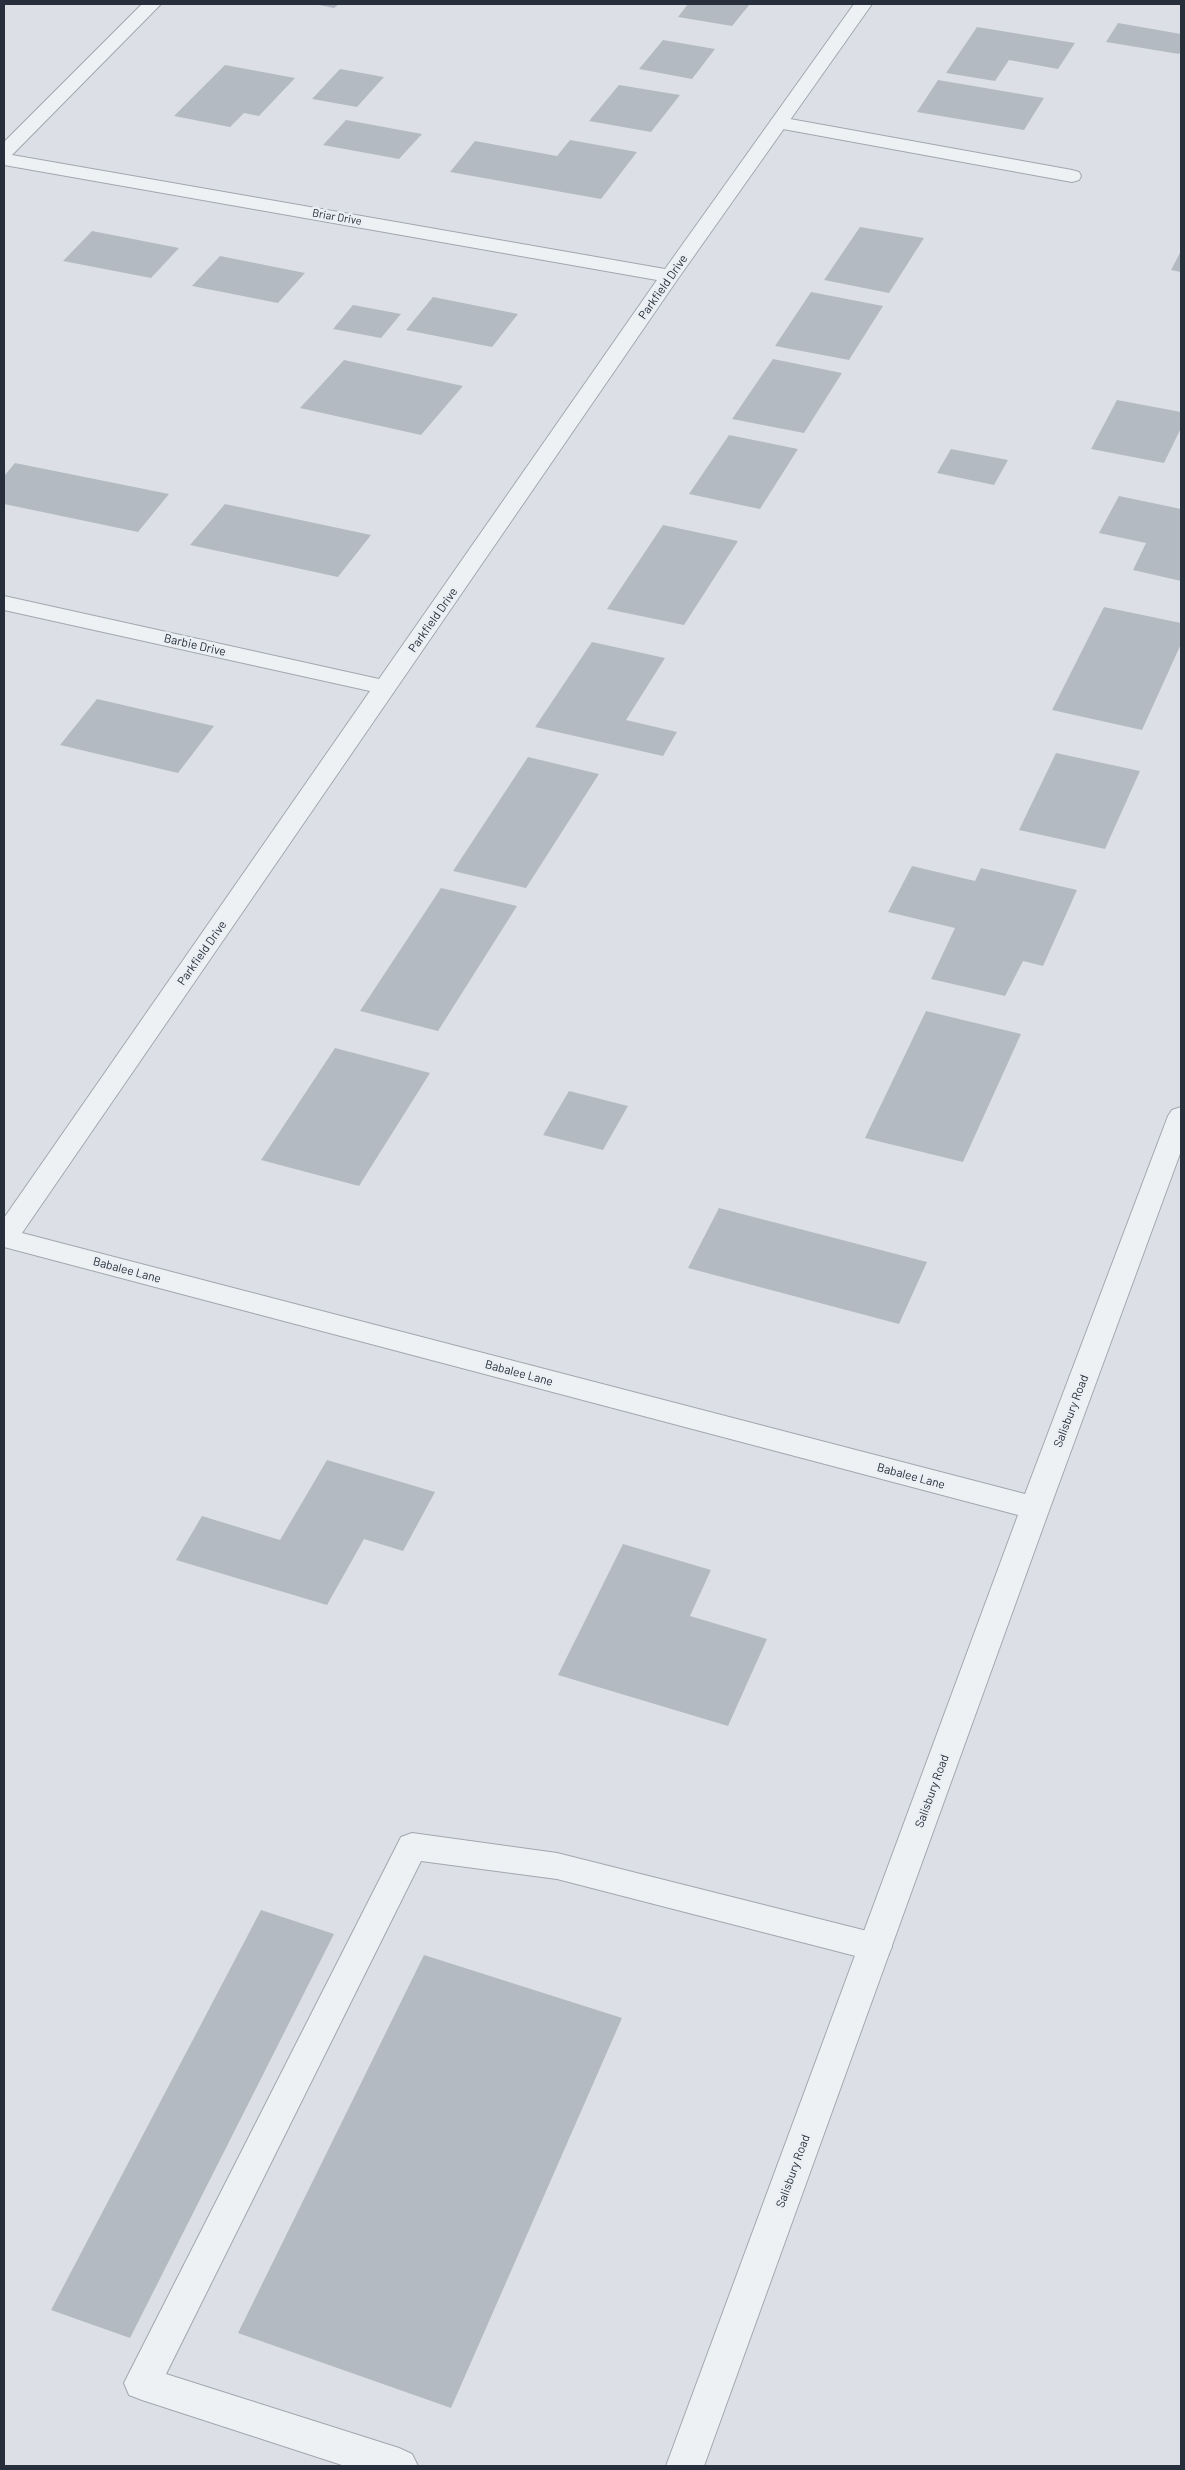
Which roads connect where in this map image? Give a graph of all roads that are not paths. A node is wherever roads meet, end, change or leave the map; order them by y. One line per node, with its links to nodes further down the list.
1 (152, 4): 4 (street)
2 (863, 4): 3 (street, Parkfield Drive)
3 (779, 123): 6 (street); 7 (street, Parkfield Drive)
4 (4, 152)
5 (4, 158): 7 (street, Briar Drive)
6 (1072, 176)
7 (670, 276): 9 (street, Parkfield Drive)
8 (4, 603): 9 (street, Barbie Drive)
9 (386, 688): 11 (street, Parkfield Drive)
10 (1181, 1116): 12 (street, Salisbury Road)
11 (4, 1238): 12 (street, Babalee Lane)
12 (1035, 1508): 13 (street, Salisbury Road)
13 (875, 1947): 14 (street); 15 (street, Salisbury Road)
14 (400, 2466)
15 (685, 2466)

